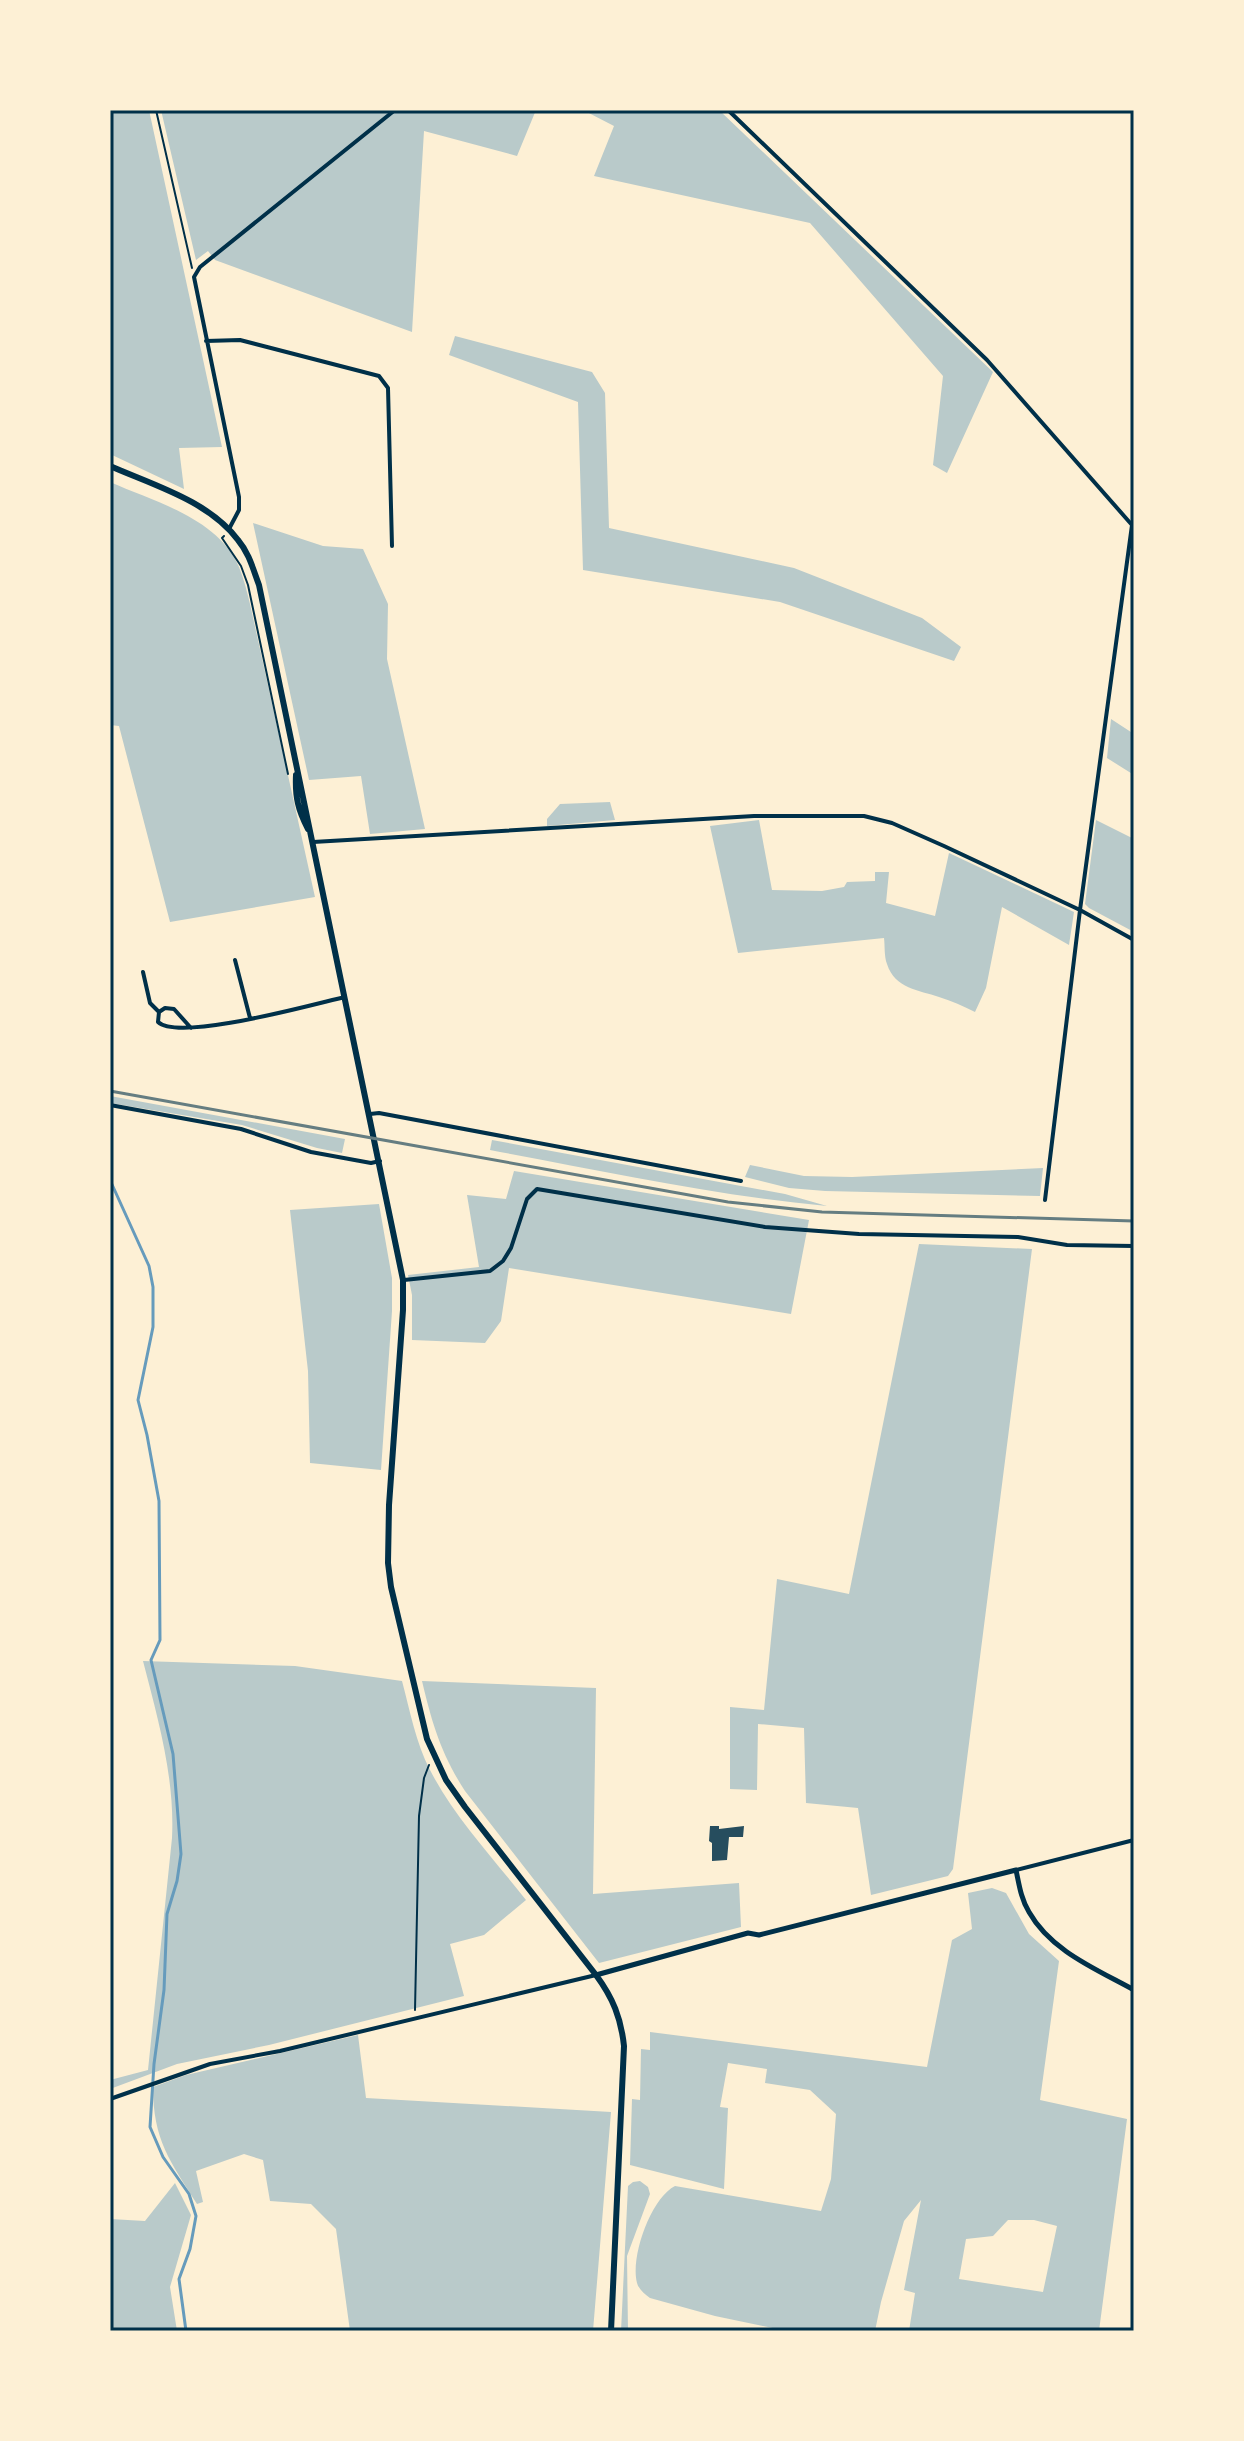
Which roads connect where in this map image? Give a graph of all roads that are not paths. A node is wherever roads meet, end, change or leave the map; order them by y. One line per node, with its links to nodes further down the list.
1 (395, 110): 3 (street)
2 (728, 110): 5 (street)
3 (206, 341): 6 (street); 7 (street)
4 (110, 466): 6 (main road)
5 (1133, 525): 9 (street)
6 (229, 529): 8 (main road)
7 (392, 546)
8 (312, 839): 9 (street); 13 (main road)
9 (1080, 910): 10 (street); 21 (street)
10 (1134, 940)
11 (235, 960): 15 (street)
12 (143, 972): 14 (street)
13 (345, 997): 15 (street); 18 (main road)
14 (159, 1012): 16 (street); 16 (street)
15 (250, 1018): 16 (street)
16 (191, 1028)
17 (110, 1105): 19 (street)
18 (370, 1114): 19 (main road); 20 (street)
19 (380, 1161): 23 (main road)
20 (741, 1181)
21 (1045, 1200)
22 (1134, 1246): 23 (street)
23 (403, 1280): 26 (main road)
24 (1134, 1840): 25 (street)
25 (1016, 1870): 26 (street); 27 (street)
26 (596, 1975): 28 (street); 29 (main road)
27 (1134, 1990)
28 (110, 2099)
29 (611, 2331)

